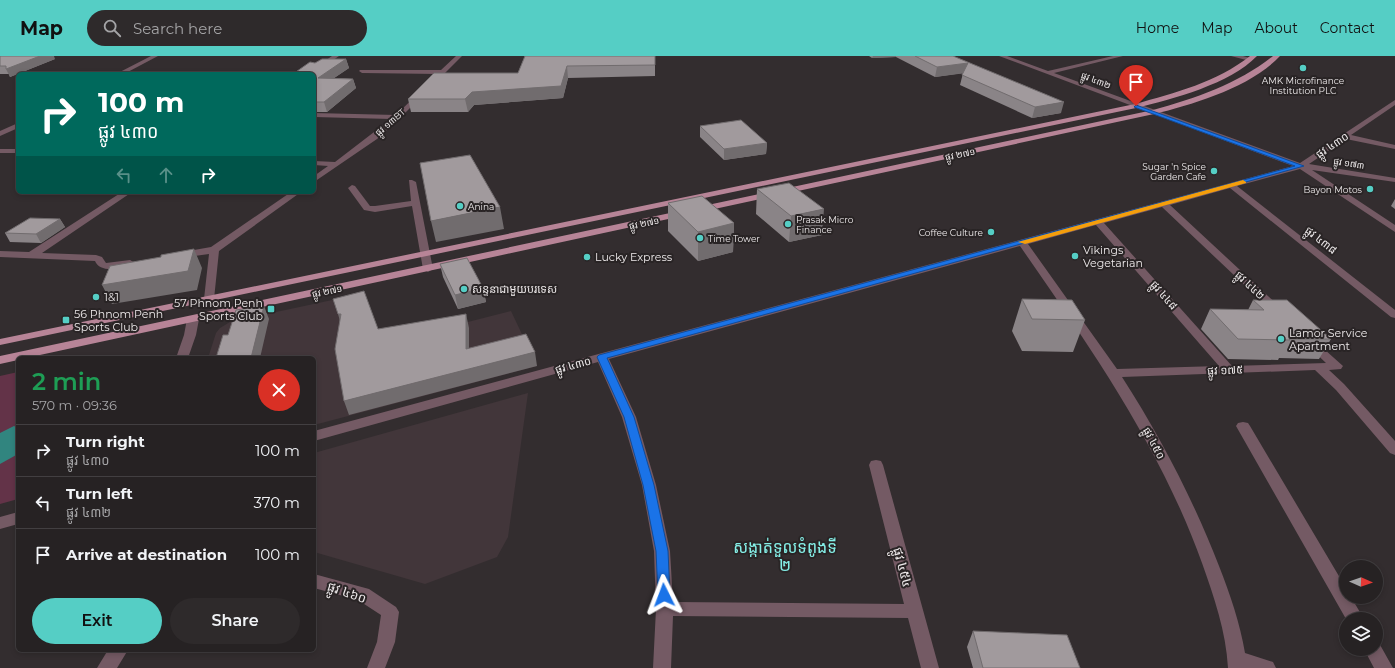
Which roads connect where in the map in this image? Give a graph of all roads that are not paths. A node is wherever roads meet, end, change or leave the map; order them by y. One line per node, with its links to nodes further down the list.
1 (155, 56): 13 (street)
2 (336, 56): 11 (street)
3 (459, 56): 14 (street, ផ្លូវ ១៣BT)
4 (1002, 56): 15 (street, ផ្លូវ ៤៣២)
5 (1097, 56): 10 (street)
6 (1120, 56): 10 (street)
7 (1234, 56): 9 (street)
8 (1277, 56): 19 (main road, ផ្លូវ ២៧១)
9 (1252, 58): 17 (main road, ផ្លូវ ២៧១)
10 (1107, 59): 15 (street)
11 (316, 69)
12 (362, 71): 14 (street)
13 (123, 72)
14 (444, 72): 21 (street, ផ្លូវ ១៣BT)
15 (1047, 73): 17 (street, ផ្លូវ ៤៣២)
16 (1395, 102): 18 (street, ផ្លូវ ៤៣០)
17 (1136, 106): 19 (street, ផ្លូវ ៤៣២); 45 (main road, ផ្លូវ ២៧១)
18 (1390, 110): 24 (street, ផ្លូវ ៤៣០)
19 (1154, 112): 30 (street, ផ្លូវ ៤៣២); 49 (main road, ផ្លូវ ២៧១)
20 (316, 116): 21 (street)
21 (398, 117): 29 (street, ផ្លូវ ១៣BT)
22 (16, 126): 23 (street)
23 (0, 134)
24 (1345, 136): 25 (street); 30 (street, ផ្លូវ ៤៣០)
25 (1395, 147)
26 (0, 151): 27 (street)
27 (16, 151)
28 (316, 163): 29 (street)
29 (336, 164): 31 (street, ផ្លូវ ១៣BT)
30 (1301, 166): 32 (street, ផ្លូវ ១៧៣); 34 (street, ផ្លូវ ៤៣០); 41 (street, ផ្លូវ ៤៣២)
31 (316, 179)
32 (1395, 180)
33 (412, 182): 38 (street)
34 (1231, 185): 39 (street, ផ្លូវ ៤៣០); 51 (street, ផ្លូវ ៤៣៨)
35 (352, 188): 38 (street)
36 (125, 194): 46 (street)
37 (293, 194): 43 (street)
38 (416, 203): 45 (street)
39 (1164, 204): 40 (street, ផ្លូវ ៤៣០); 52 (street, ផ្លូវ ៤៤២)
40 (1098, 221): 42 (street, ផ្លូវ ៤៣០); 62 (street, ផ្លូវ ៤៤៨)
41 (1395, 229)
42 (1022, 242): 59 (street, ផ្លូវ ៤៣០); 63 (street, ផ្លូវ ៤៥០)
43 (214, 250): 47 (street); 50 (street)
44 (0, 254): 46 (street)
45 (425, 254): 49 (street); 50 (main road, ផ្លូវ ២៧១)
46 (30, 256): 48 (street)
47 (169, 257)
48 (140, 261)
49 (428, 269): 53 (main road, ផ្លូវ ២៧១)
50 (209, 299): 55 (main road, ផ្លូវ ២៧១)
51 (1395, 315)
52 (1285, 318)
53 (193, 319): 56 (main road, ផ្លូវ ២៧១); 57 (street)
54 (1302, 334): 61 (street, ផ្លូវ ១៧៥)
55 (0, 342)
56 (19, 356)
57 (183, 356)
58 (16, 357): 60 (main road, ផ្លូវ ២៧១)
59 (602, 357): 65 (street, ផ្លូវ ៤៣០); 71 (street)
60 (0, 360)
61 (1319, 367): 62 (street, ផ្លូវ ១៧៥); 66 (street)
62 (1229, 370): 63 (street, ផ្លូវ ១៧៥)
63 (1114, 373): 76 (street, ផ្លូវ ៤៥០)
64 (1243, 426): 73 (street)
65 (316, 435)
66 (1395, 450)
67 (876, 465): 72 (street, ផ្លូវ ៤៥៤)
68 (16, 519): 69 (street)
69 (0, 523)
70 (316, 582): 78 (street, ផ្លូវ ៤៦០)
71 (665, 609): 72 (street); 79 (street)
72 (915, 612): 80 (street, ផ្លូវ ៤៥៤)
73 (1352, 612)
74 (118, 652): 77 (street)
75 (1377, 656): 82 (street)
76 (1237, 664): 81 (street)
77 (106, 668)
78 (376, 668)
79 (662, 668)
80 (930, 668)
81 (1267, 668)
82 (1384, 668)

